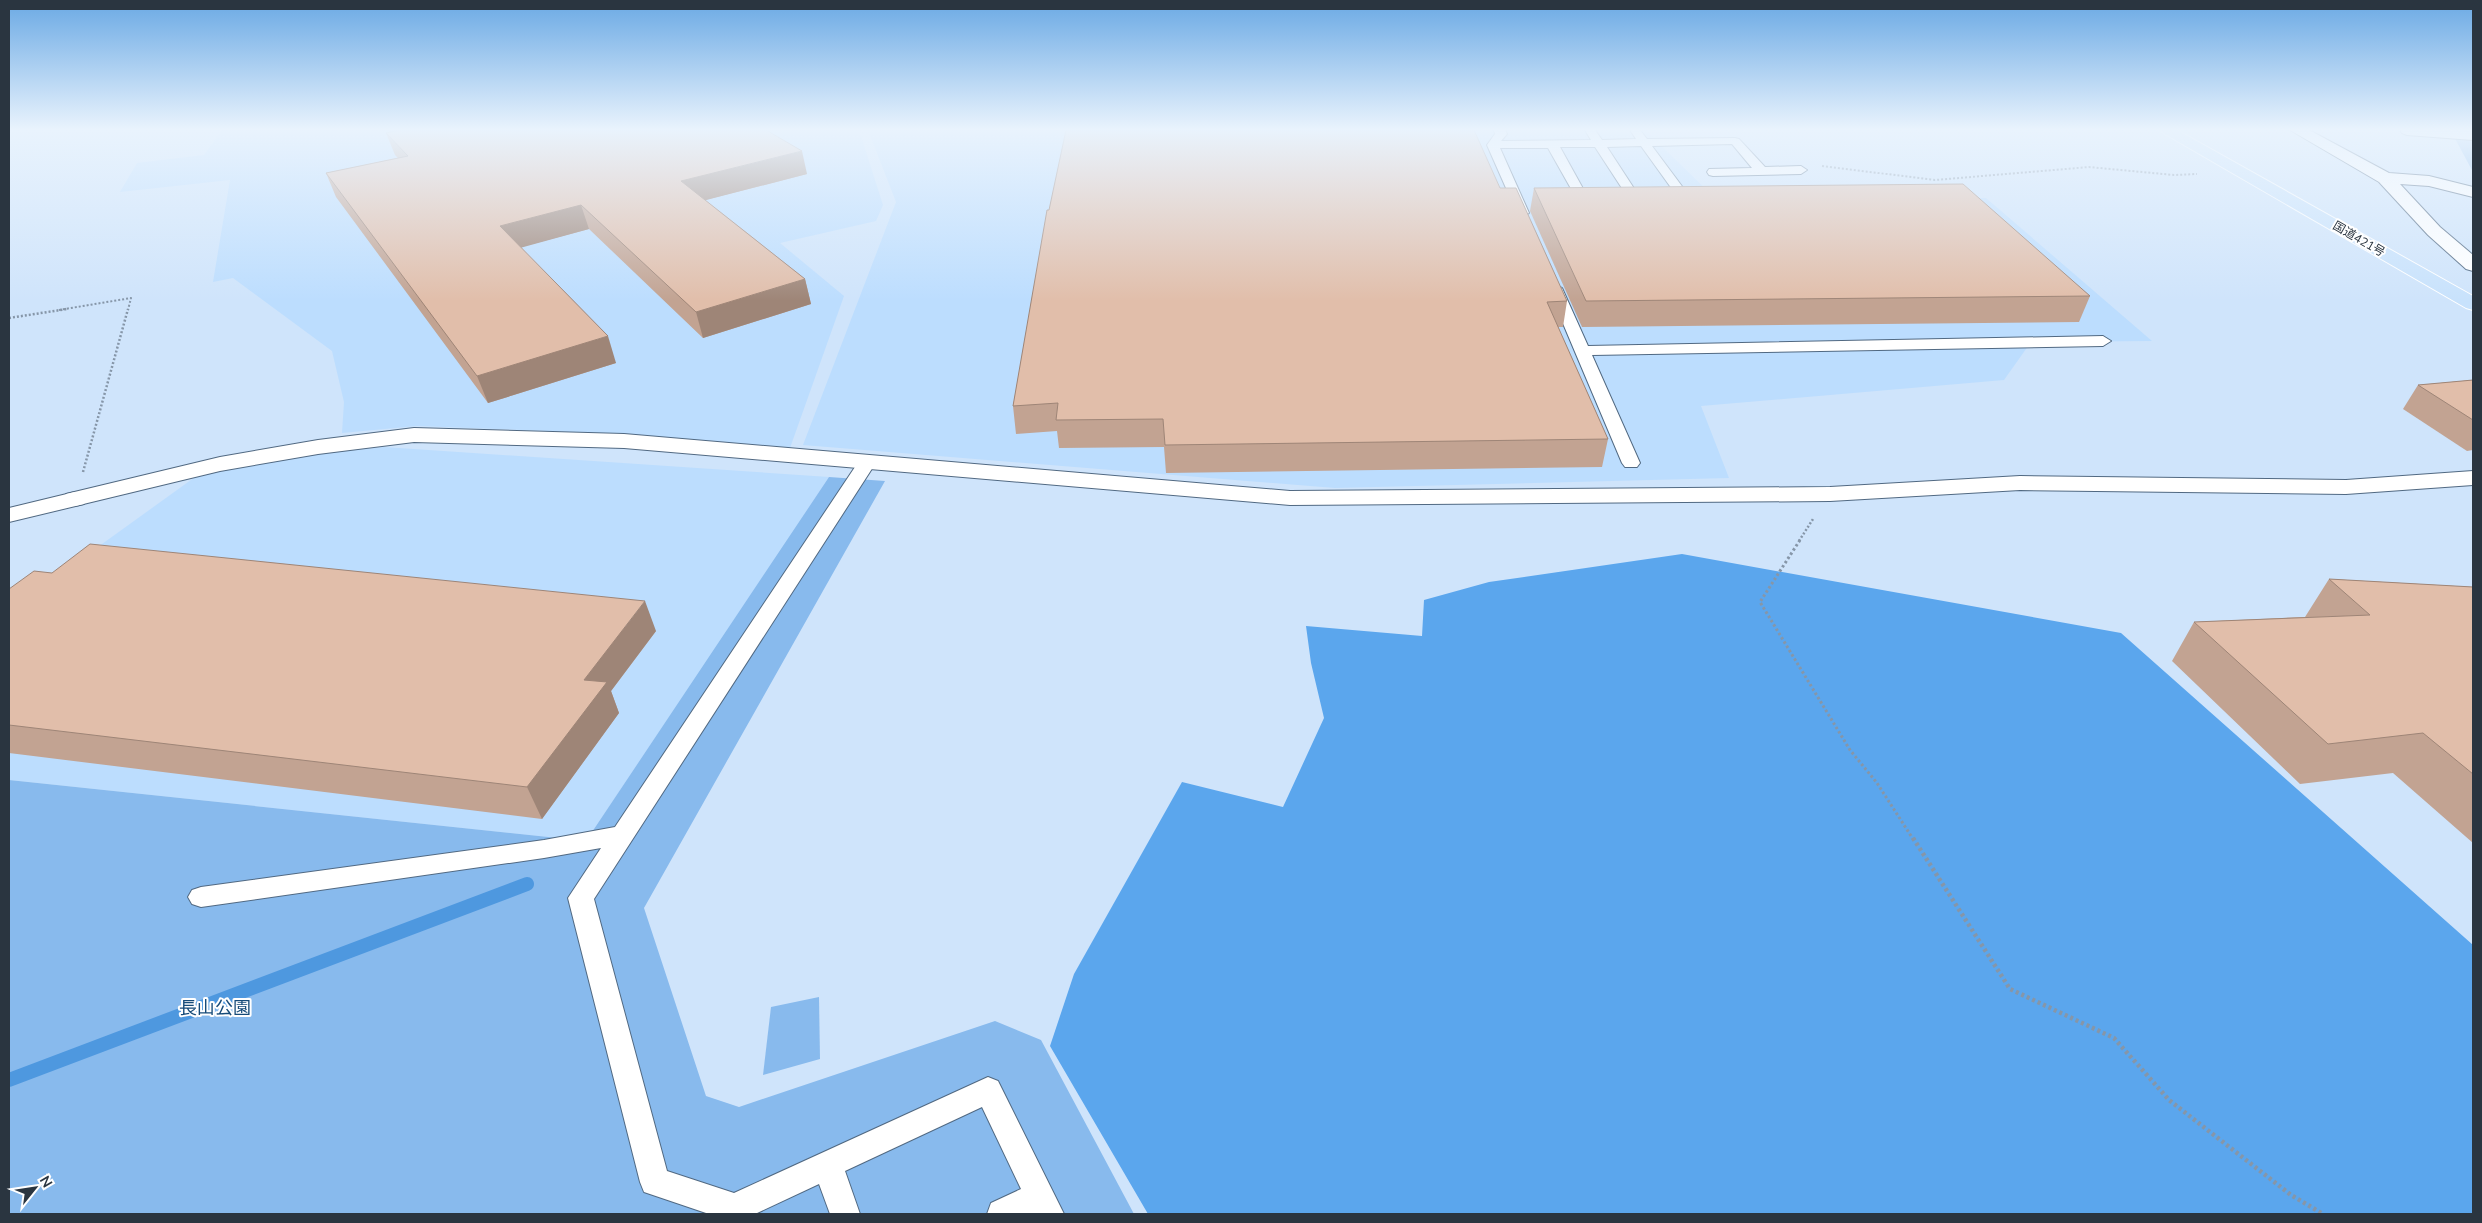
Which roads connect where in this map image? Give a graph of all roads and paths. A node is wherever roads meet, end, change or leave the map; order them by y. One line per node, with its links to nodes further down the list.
1 (1516, 187): 12 (lane)
2 (1580, 187): 10 (lane)
3 (1632, 187): 11 (lane)
4 (1681, 187): 9 (lane)
5 (2268, 187): 15 (highway, 国道421号)
6 (2393, 187): 13 (street)
7 (2453, 187): 8 (street)
8 (2473, 192)
9 (1661, 193)
10 (1562, 194)
11 (1614, 194)
12 (1527, 223)
13 (2473, 265)
14 (1551, 278): 18 (lane)
15 (2473, 304)
16 (9, 318): 23 (path)
17 (2103, 341): 18 (lane)
18 (1583, 351): 19 (lane)
19 (1632, 462)
20 (866, 464): 22 (street); 23 (street); 25 (lane)
21 (2473, 478): 22 (street)
22 (1830, 494): 31 (path)
23 (75, 499): 24 (street)
24 (9, 515)
25 (623, 835): 26 (lane); 27 (lane)
26 (202, 897)
27 (828, 1164): 28 (lane); 29 (lane)
28 (1045, 1204): 30 (lane)
29 (845, 1214)
30 (1002, 1214)
31 (2323, 1214)

